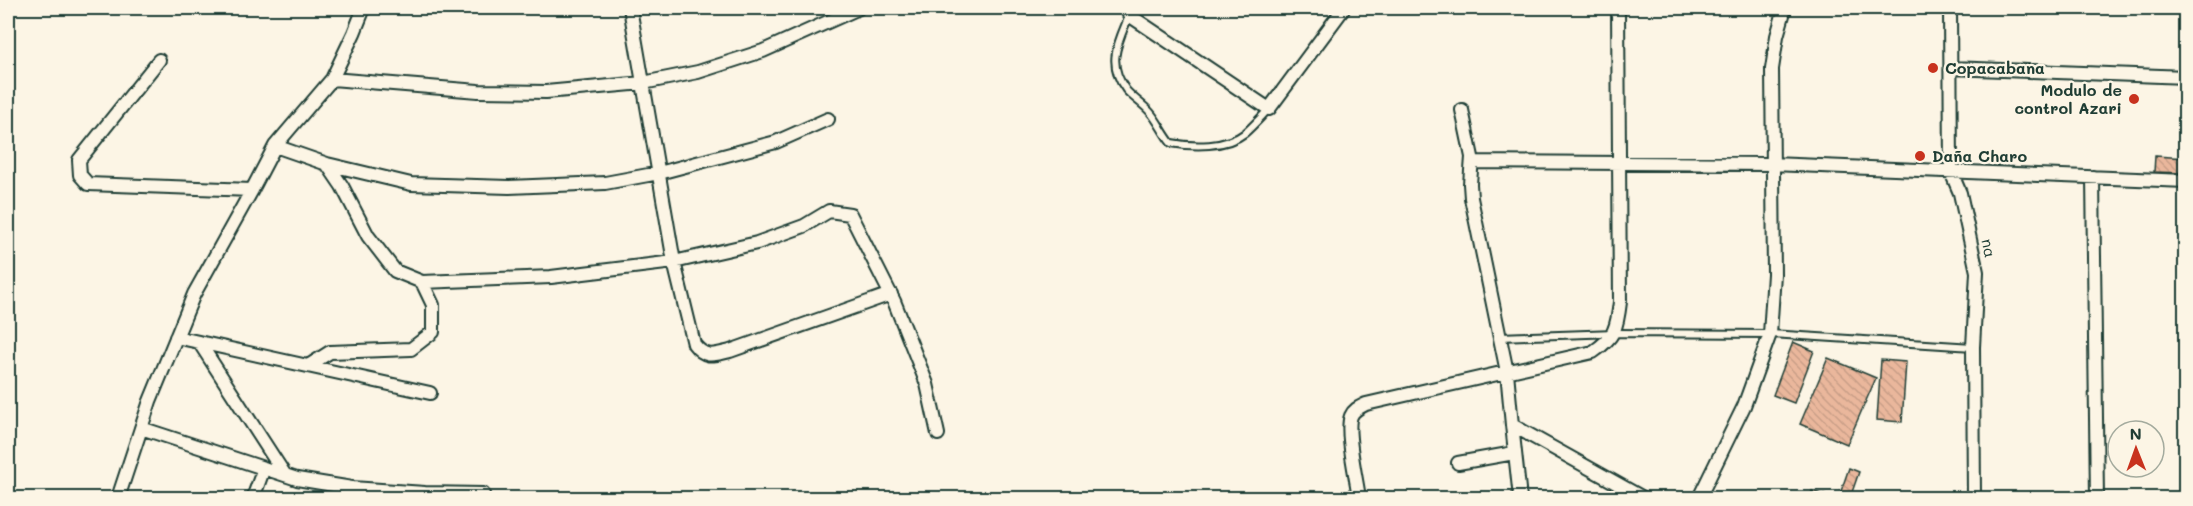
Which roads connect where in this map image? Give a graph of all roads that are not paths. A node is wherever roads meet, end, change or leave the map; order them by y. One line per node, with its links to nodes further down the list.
1 (364, 8): 12 (street)
2 (630, 8): 13 (street)
3 (859, 8): 13 (street)
4 (1344, 8): 14 (street)
5 (1618, 8): 19 (street)
6 (1785, 8): 21 (street)
7 (1950, 8): 10 (street, na)
8 (1132, 11): 14 (street); 14 (lane)
9 (159, 60): 26 (street)
10 (1951, 68): 11 (street); 22 (street, na)
11 (2186, 77)
12 (332, 79): 13 (street); 17 (street)
13 (643, 83): 23 (street)
14 (1269, 109)
15 (1462, 110): 18 (street)
16 (828, 119): 23 (street)
17 (275, 146): 20 (street); 26 (street)
18 (1472, 162): 19 (street); 33 (street)
19 (1618, 162): 21 (street); 30 (street)
20 (327, 164): 23 (street); 28 (street)
21 (1772, 164): 22 (street); 31 (street)
22 (1951, 172): 24 (street); 35 (street, na)
23 (659, 173): 27 (street)
24 (2093, 177): 25 (street); 54 (street)
25 (2186, 180)
26 (252, 190): 32 (street)
27 (674, 262): 28 (street); 29 (street); 29 (street)
28 (422, 282): 36 (street)
29 (891, 294): 41 (street)
30 (1615, 333): 31 (lane); 33 (lane); 37 (street)
31 (1770, 334): 35 (lane); 52 (street)
32 (176, 337): 34 (street); 40 (street)
33 (1499, 337): 37 (street)
34 (199, 342): 36 (street); 45 (street)
35 (1973, 347): 53 (street, na)
36 (308, 366): 38 (street)
37 (1507, 372): 39 (street); 49 (street)
38 (430, 393)
39 (1512, 424): 42 (street); 51 (street)
40 (141, 428): 44 (street); 47 (street)
41 (938, 434)
42 (1514, 453): 43 (street); 50 (street)
43 (1458, 463)
44 (264, 468): 45 (street); 48 (street)
45 (285, 475): 46 (street)
46 (483, 494)
47 (118, 498)
48 (253, 498)
49 (1359, 498)
50 (1520, 498)
51 (1643, 498)
52 (1699, 498)
53 (1974, 498)
54 (2097, 498)

